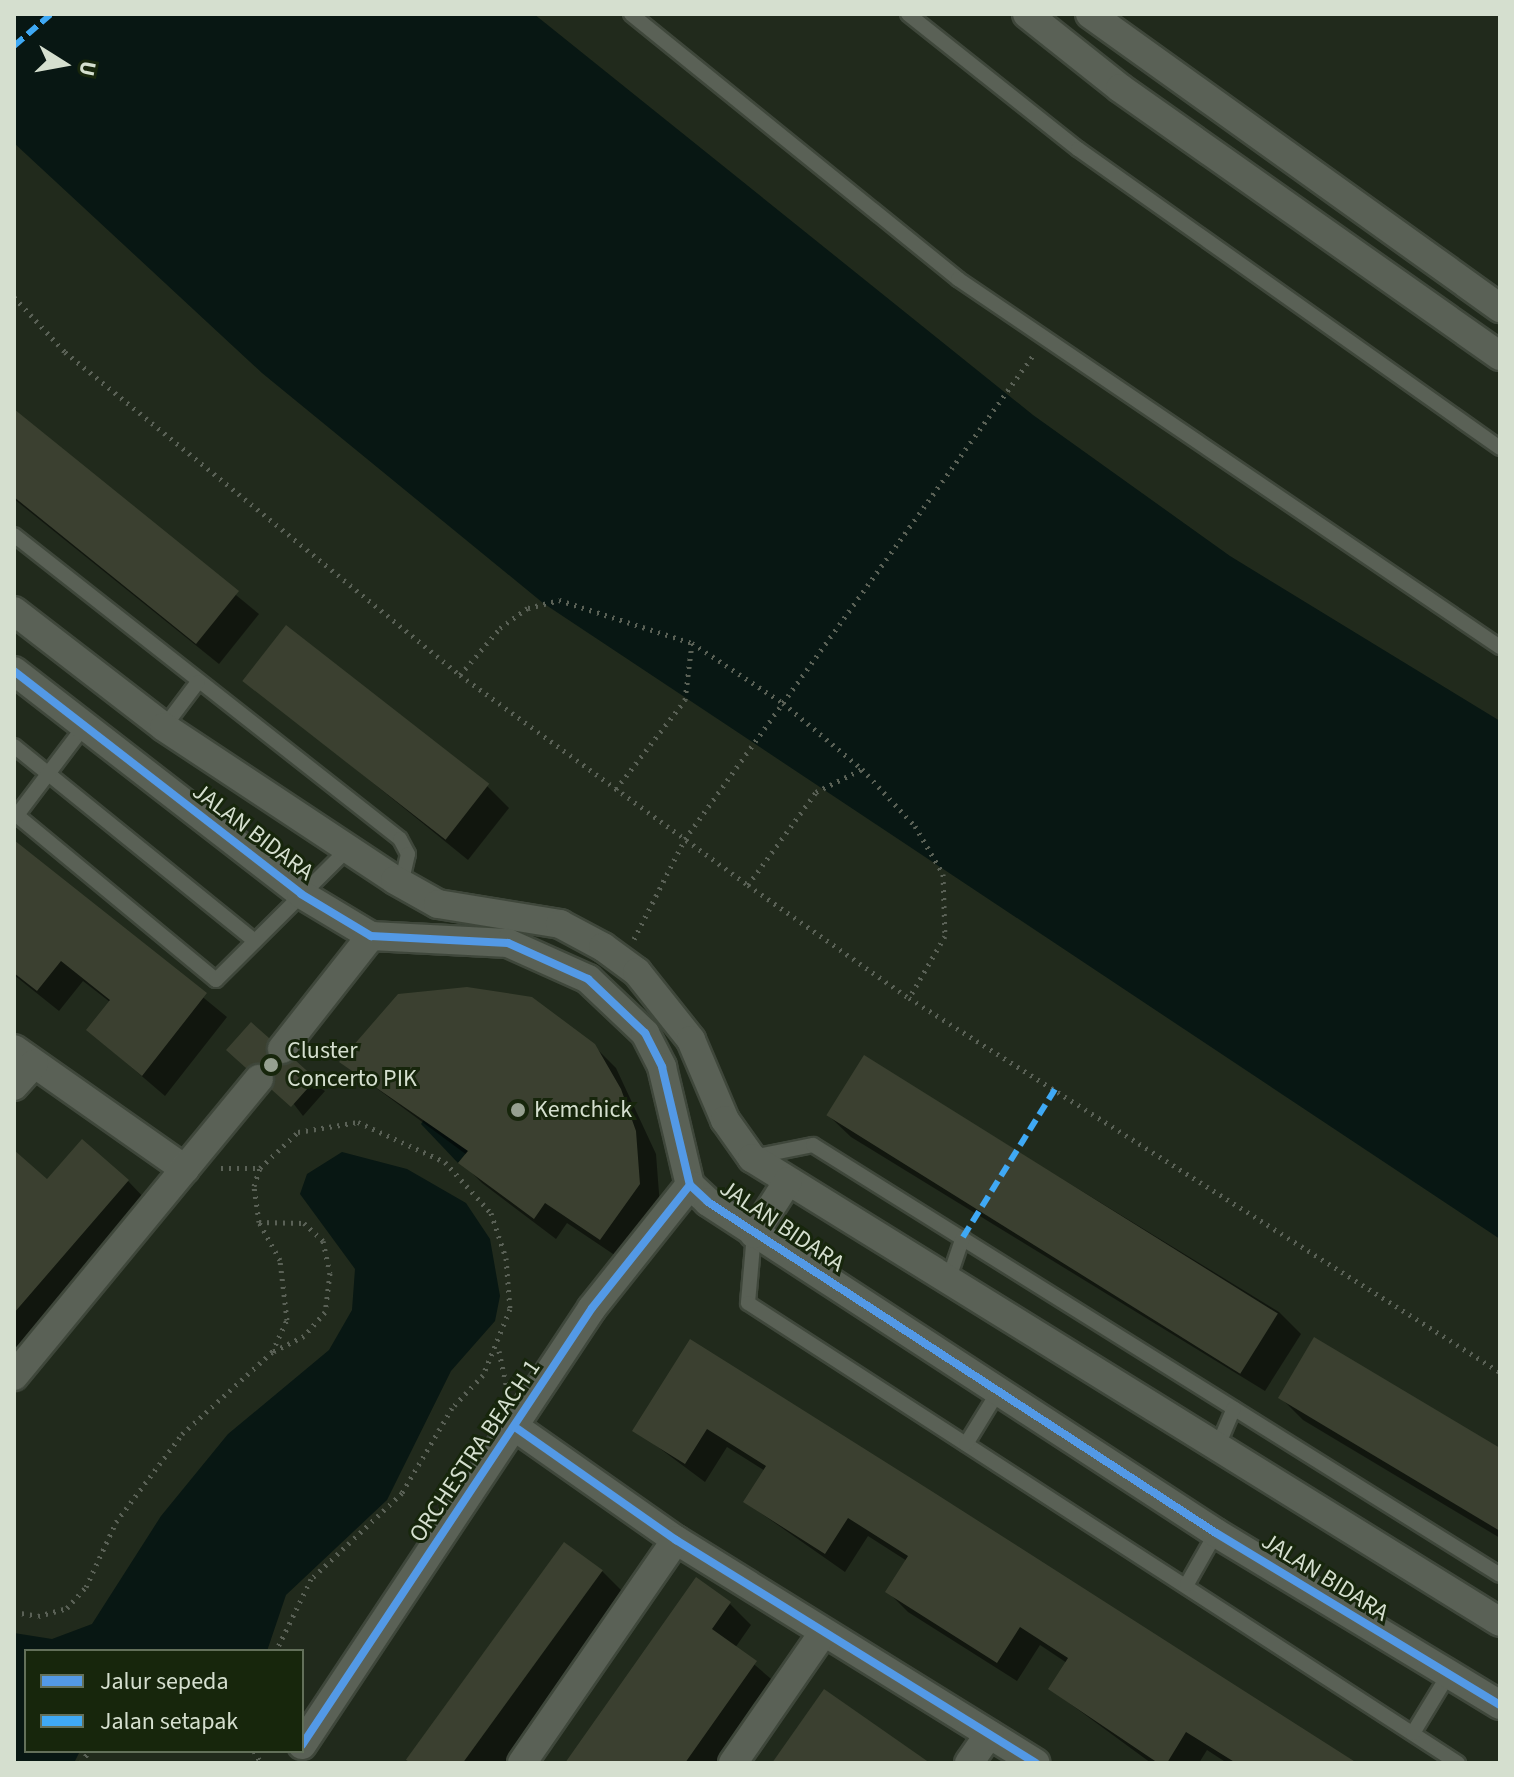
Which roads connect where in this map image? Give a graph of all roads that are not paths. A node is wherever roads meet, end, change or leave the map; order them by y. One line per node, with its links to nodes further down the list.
1 (631, 14): 10 (lane)
2 (908, 14): 7 (lane)
3 (1027, 14): 6 (street)
4 (1090, 14): 5 (street)
5 (1500, 308)
6 (1500, 356)
7 (1500, 448)
8 (14, 535): 12 (lane)
9 (14, 611): 13 (street, JALAN BIDARA)
10 (1500, 647)
11 (14, 671): 14 (street, JALAN BIDARA)
12 (198, 682): 13 (lane); 19 (lane)
13 (164, 727): 18 (street, JALAN BIDARA)
14 (82, 729): 16 (lane); 20 (street, JALAN BIDARA)
15 (14, 746): 16 (lane)
16 (49, 774): 17 (lane); 22 (lane)
17 (16, 814): 22 (lane)
18 (347, 850): 19 (street, JALAN BIDARA); 20 (lane)
19 (402, 880): 27 (street, JALAN BIDARA)
20 (301, 894): 21 (street, JALAN BIDARA); 22 (lane)
21 (371, 936): 23 (street); 30 (street, JALAN BIDARA)
22 (255, 941)
23 (282, 1049)
24 (24, 1056): 26 (street); 28 (street)
25 (259, 1079): 28 (street)
26 (14, 1086)
27 (752, 1158): 29 (street, JALAN BIDARA); 32 (lane)
28 (185, 1169): 34 (street)
29 (788, 1181): 31 (street); 33 (street, JALAN BIDARA)
30 (690, 1185): 31 (street, JALAN BIDARA); 37 (street, ORCHESTRA BEACH 1)
31 (754, 1234): 35 (street, JALAN BIDARA); 38 (lane)
32 (963, 1237): 33 (lane); 36 (lane)
33 (948, 1281): 39 (street, JALAN BIDARA)
34 (14, 1376)
35 (998, 1392): 38 (lane); 40 (street, JALAN BIDARA)
36 (1234, 1408): 39 (lane); 42 (lane)
37 (515, 1427): 41 (street); 50 (street, ORCHESTRA BEACH 1)
38 (966, 1444): 43 (lane)
39 (1217, 1448): 44 (street, JALAN BIDARA)
40 (1216, 1533): 43 (lane); 46 (street, JALAN BIDARA)
41 (676, 1540): 45 (street); 51 (street)
42 (1500, 1575)
43 (1187, 1584): 48 (lane)
44 (1498, 1617)
45 (823, 1633): 49 (street); 52 (street)
46 (1447, 1677): 47 (street, JALAN BIDARA); 48 (lane)
47 (1500, 1705)
48 (1413, 1733): 55 (lane)
49 (989, 1734): 53 (street); 54 (street)
50 (304, 1742)
51 (522, 1763)
52 (733, 1763)
53 (969, 1763)
54 (1036, 1763)
55 (1458, 1763)

